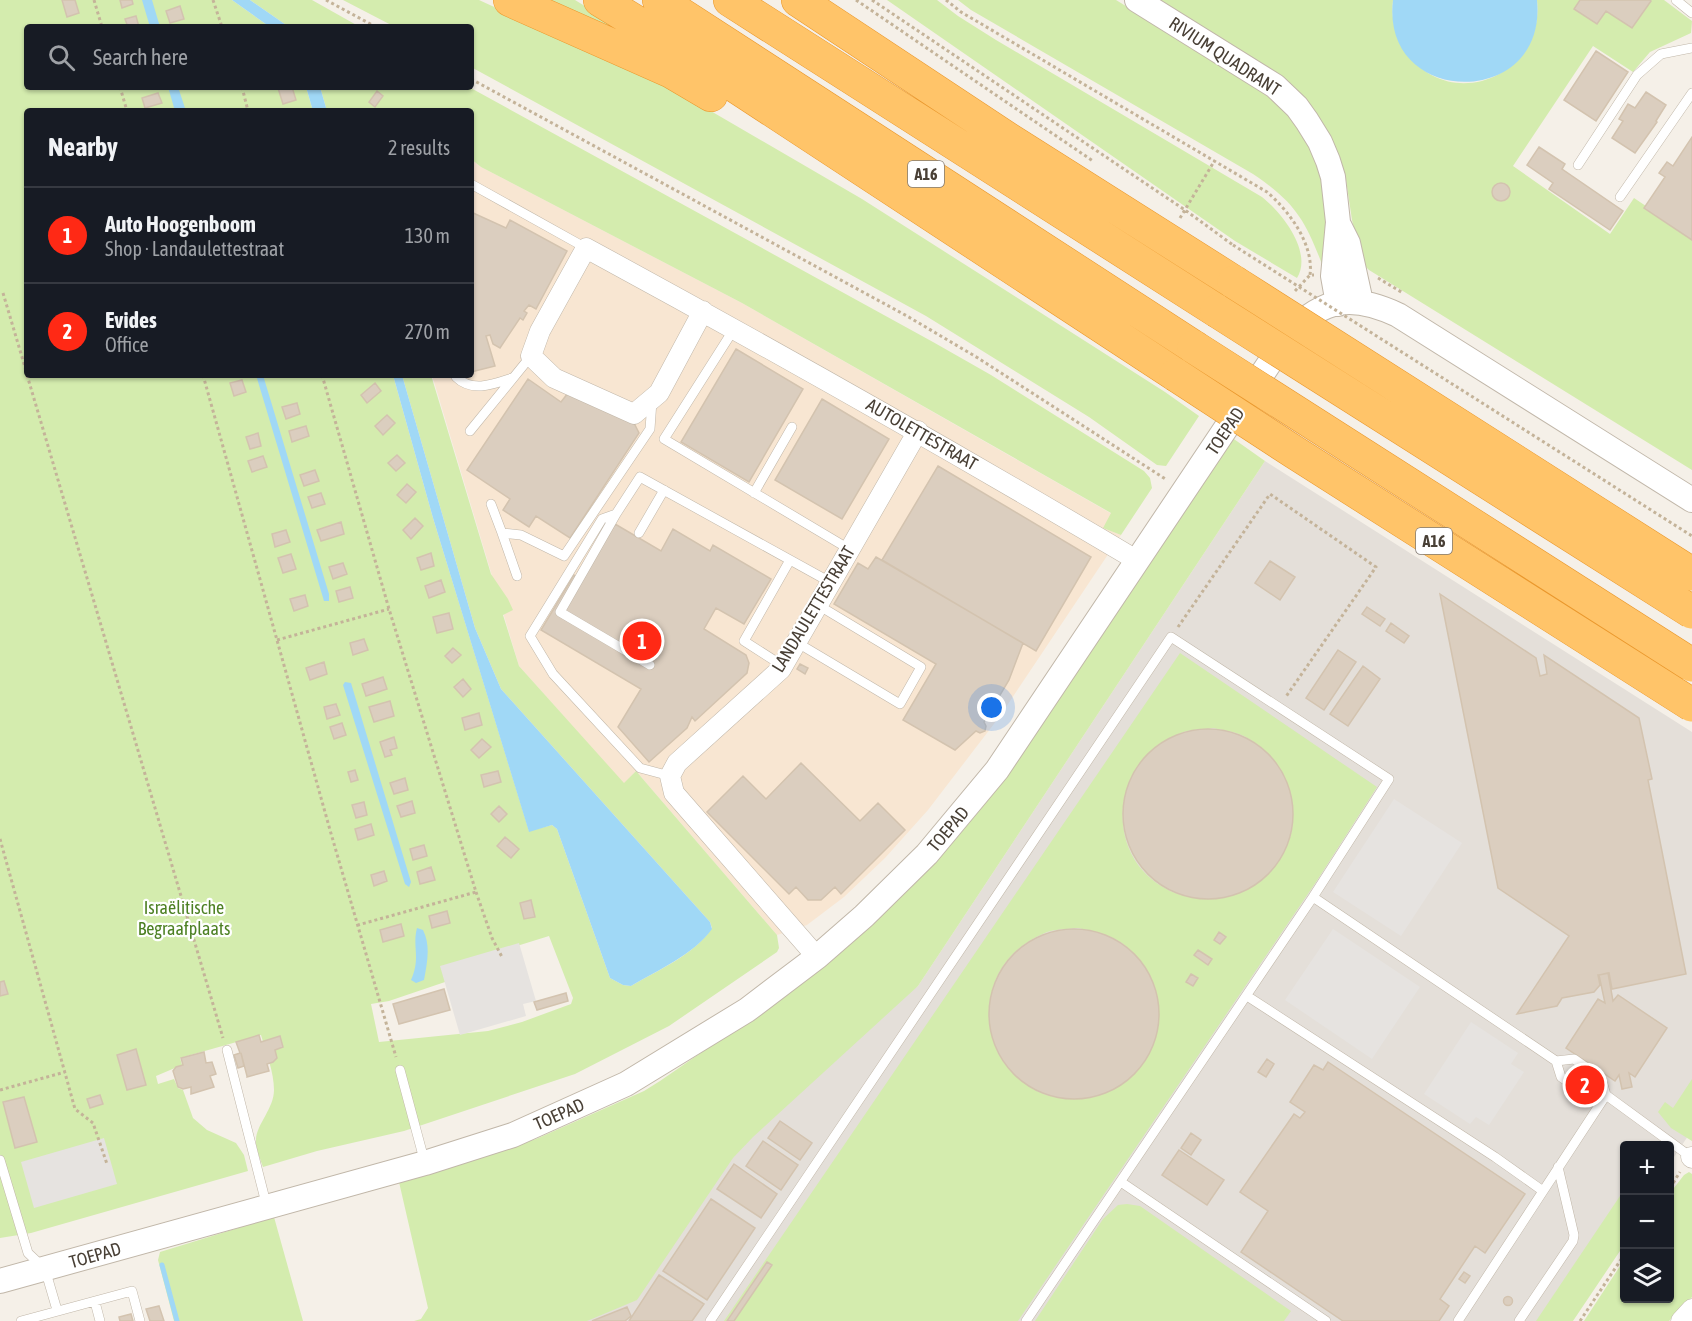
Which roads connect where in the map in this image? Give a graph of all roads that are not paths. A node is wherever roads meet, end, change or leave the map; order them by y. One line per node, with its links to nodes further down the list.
1 (510, 0): 14 (highway, A16)
2 (600, 0): 14 (highway, A16)
3 (659, 0): 43 (highway, A16, bridge)
4 (730, 0): 40 (highway, A16, bridge)
5 (798, 0): 36 (highway, bridge)
6 (1137, 0): 16 (street, RIVIUM QUADRANT)
7 (1676, 0): 8 (lane)
8 (1692, 13)
9 (1692, 48): 11 (lane)
10 (1692, 93): 13 (lane)
11 (1578, 165)
12 (474, 186): 15 (lane, AUTOLETTESTRAAT)
13 (1620, 197)
14 (963, 237): 45 (highway, A16, bridge)
15 (586, 248): 17 (street, AUTOLETTESTRAAT); 19 (street)
16 (1349, 303): 28 (street); 35 (street, TOEPAD)
17 (703, 311): 18 (street, AUTOLETTESTRAAT); 22 (street)
18 (734, 328): 25 (street, AUTOLETTESTRAAT); 27 (lane)
19 (531, 356): 20 (lane); 22 (street)
20 (514, 377): 21 (lane); 24 (lane)
21 (457, 378)
22 (652, 398): 31 (lane)
23 (792, 427): 27 (lane)
24 (471, 431)
25 (918, 431): 33 (street, LANDAULETTESTRAAT); 35 (street, AUTOLETTESTRAAT)
26 (664, 490): 30 (lane); 32 (lane); 34 (lane)
27 (754, 493): 33 (lane)
28 (1692, 500)
29 (491, 504): 31 (lane)
30 (616, 514): 42 (lane); 46 (lane)
31 (502, 533): 37 (lane)
32 (639, 533)
33 (849, 549): 38 (street, LANDAULETTESTRAAT)
34 (790, 560): 38 (lane); 44 (lane)
35 (1138, 561): 48 (street, TOEPAD)
36 (1692, 574)
37 (517, 576)
38 (830, 582): 39 (street, LANDAULETTESTRAAT)
39 (818, 605): 41 (street, LANDAULETTESTRAAT); 41 (lane)
40 (1692, 612)
41 (796, 642): 44 (street, LANDAULETTESTRAAT)
42 (650, 665)
43 (1692, 665)
44 (783, 666): 46 (street, LANDAULETTESTRAAT)
45 (1692, 705)
46 (670, 776): 48 (street)
47 (1313, 897): 49 (lane); 51 (lane); 69 (lane)
48 (817, 957): 56 (street, TOEPAD)
49 (1247, 996): 58 (lane); 59 (lane)
50 (227, 1050): 60 (lane)
51 (1556, 1061): 53 (lane); 53 (lane)
52 (400, 1070): 56 (lane)
53 (1606, 1095): 54 (lane); 57 (lane)
54 (1691, 1158)
55 (0, 1160): 61 (lane)
56 (425, 1163): 60 (street, TOEPAD)
57 (1558, 1167): 59 (lane); 73 (lane)
58 (1121, 1182): 70 (lane); 71 (lane)
59 (1543, 1191): 72 (lane)
60 (267, 1207): 61 (street, TOEPAD)
61 (45, 1269): 62 (street, TOEPAD); 64 (lane)
62 (0, 1281)
63 (95, 1302): 64 (lane); 67 (lane); 68 (lane)
64 (57, 1310): 66 (lane)
65 (1692, 1310): 74 (street)
66 (21, 1321)
67 (100, 1321)
68 (140, 1321)
69 (710, 1321)
70 (1026, 1321)
71 (1326, 1321)
72 (1458, 1321)
73 (1519, 1321)
74 (1682, 1321)

